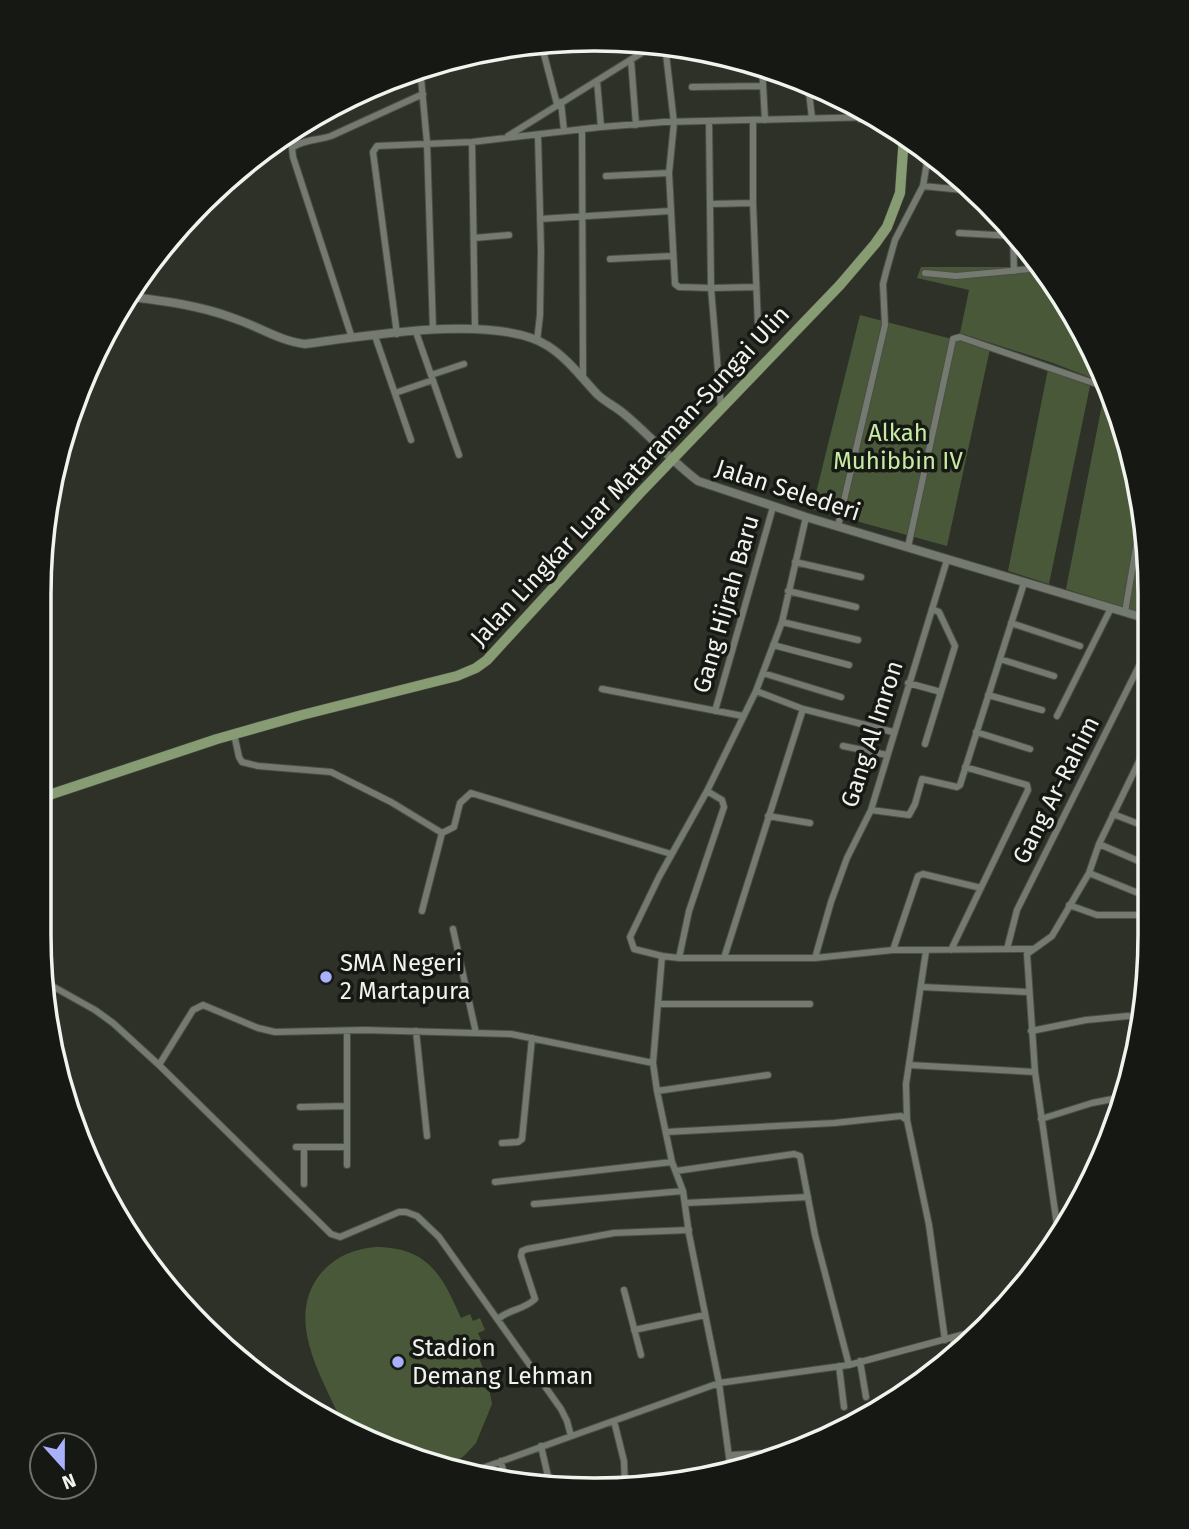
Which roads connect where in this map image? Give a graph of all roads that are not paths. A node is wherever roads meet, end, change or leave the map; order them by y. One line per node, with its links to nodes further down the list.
1 (544, 53): 12 (street)
2 (642, 53): 4 (street)
3 (666, 55): 18 (street)
4 (631, 60): 7 (street); 19 (street)
5 (763, 78): 8 (street)
6 (421, 80): 10 (street)
7 (597, 81): 12 (street); 20 (street)
8 (763, 86): 9 (street); 15 (street)
9 (692, 87)
10 (423, 94): 26 (street); 57 (street)
11 (809, 95): 13 (street)
12 (559, 103): 22 (street); 24 (street)
13 (812, 118): 14 (street); 15 (street)
14 (857, 119)
15 (765, 120): 16 (street)
16 (753, 121): 17 (street); 33 (street)
17 (709, 122): 18 (street); 34 (street)
18 (674, 123): 19 (street); 29 (street)
19 (636, 125): 20 (street)
20 (601, 127): 21 (street)
21 (582, 129): 22 (street); 36 (street)
22 (564, 131): 23 (street)
23 (538, 136): 24 (street); 37 (street)
24 (506, 137): 25 (street)
25 (472, 142): 26 (street); 41 (street)
26 (427, 143): 53 (street); 55 (street)
27 (903, 147): 64 (main road, Jalan Lingkar Luar Mataraman-Sungai Ulin)
28 (927, 164): 31 (street)
29 (669, 173): 30 (street); 35 (street)
30 (606, 176)
31 (923, 186): 32 (street); 70 (street)
32 (957, 189)
33 (753, 203): 34 (street); 48 (street)
34 (710, 204): 49 (street)
35 (670, 211): 36 (street); 43 (street)
36 (582, 216): 37 (street); 61 (street)
37 (540, 219): 58 (street)
38 (959, 233): 39 (street)
39 (1000, 233)
40 (509, 235): 41 (street)
41 (474, 238): 52 (street)
42 (1013, 248): 46 (street)
43 (672, 256): 44 (street); 49 (street)
44 (610, 259)
45 (1030, 269): 46 (street)
46 (1014, 271): 47 (street)
47 (925, 273)
48 (756, 286): 49 (street); 51 (street)
49 (711, 288): 64 (street)
50 (138, 299): 57 (street, Jalan Selederi)
51 (758, 326)
52 (475, 328): 53 (street, Jalan Selederi); 58 (street, Jalan Selederi)
53 (433, 330): 54 (street, Jalan Selederi)
54 (416, 332): 55 (street, Jalan Selederi); 60 (street)
55 (397, 334): 56 (street, Jalan Selederi)
56 (375, 336): 57 (street, Jalan Selederi); 63 (street)
57 (352, 338)
58 (537, 341): 61 (street, Jalan Selederi)
59 (464, 364): 60 (street)
60 (432, 378): 63 (street); 66 (street)
61 (583, 378): 67 (street, Jalan Selederi)
62 (1096, 384): 71 (street)
63 (395, 393): 65 (street)
64 (721, 409): 67 (main road, Jalan Lingkar Luar Mataraman-Sungai Ulin)
65 (411, 440)
66 (459, 455)
67 (672, 459): 68 (street, Jalan Selederi); 106 (main road, Jalan Lingkar Luar Mataraman-Sungai Ulin)
68 (773, 507): 69 (street, Jalan Selederi); 101 (street, Gang Hijrah Baru)
69 (806, 517): 70 (street, Jalan Selederi); 74 (street)
70 (838, 526): 71 (street, Jalan Selederi)
71 (908, 548): 73 (street, Jalan Selederi)
72 (1136, 550): 81 (street)
73 (947, 560): 76 (street, Jalan Selederi); 80 (street, Gang Al Imron)
74 (795, 562): 75 (street); 77 (street)
75 (861, 577)
76 (1024, 583): 79 (street, Jalan Selederi); 84 (street)
77 (788, 591): 78 (street); 83 (street)
78 (856, 607)
79 (1111, 608): 81 (street, Jalan Selederi); 103 (street)
80 (932, 609): 93 (street, Gang Al Imron); 96 (street)
81 (1125, 612): 82 (street, Jalan Selederi)
82 (1138, 616)
83 (782, 622): 85 (street); 86 (street)
84 (1011, 623): 87 (street); 88 (street)
85 (858, 640)
86 (773, 645): 89 (street); 91 (street)
87 (1080, 646)
88 (1000, 659): 92 (street); 97 (street)
89 (849, 665)
90 (1138, 668): 131 (street, Gang Ar-Rahim)
91 (762, 673): 95 (street); 98 (street)
92 (1054, 676)
93 (908, 683): 96 (street); 104 (street, Gang Al Imron)
94 (602, 689): 101 (street)
95 (756, 691): 99 (street); 102 (street)
96 (941, 692): 107 (street)
97 (988, 695): 100 (street); 105 (street)
98 (841, 696)
99 (803, 709): 104 (street); 117 (street)
100 (1042, 710)
101 (715, 711): 102 (street)
102 (744, 716): 113 (street)
103 (1057, 716)
104 (893, 732): 110 (street, Gang Al Imron)
105 (976, 732): 109 (street); 112 (street)
106 (234, 734): 114 (main road, Jalan Lingkar Luar Mataraman-Sungai Ulin); 120 (street)
107 (925, 744)
108 (843, 746): 110 (street)
109 (1030, 749)
110 (887, 755): 115 (street, Gang Al Imron)
111 (1138, 763): 116 (street)
112 (965, 767): 115 (street); 125 (street)
113 (707, 790): 122 (street); 137 (street)
114 (51, 795)
115 (871, 810): 139 (street, Gang Al Imron)
116 (1113, 814): 119 (street); 121 (street)
117 (768, 816): 118 (street); 138 (street)
118 (810, 823)
119 (1138, 824)
120 (442, 833): 122 (street); 128 (street)
121 (1099, 844): 123 (street); 124 (street)
122 (671, 854): 136 (street)
123 (1138, 861)
124 (1089, 873): 126 (street); 127 (street)
125 (981, 888): 133 (street); 134 (street)
126 (1138, 893)
127 (1069, 905): 129 (street); 132 (street)
128 (422, 911)
129 (1138, 915)
130 (453, 929): 149 (street)
131 (1007, 949): 132 (street); 134 (street)
132 (1031, 949): 142 (street)
133 (893, 950): 135 (street); 139 (street)
134 (951, 950): 135 (street)
135 (926, 951): 141 (street)
136 (662, 956): 137 (street); 143 (street)
137 (679, 958): 138 (street)
138 (724, 958): 139 (street)
139 (816, 958)
140 (53, 987): 152 (street)
141 (921, 987): 142 (street); 153 (street)
142 (1029, 992): 148 (street)
143 (658, 1004): 144 (street); 151 (street)
144 (810, 1004)
145 (1128, 1016): 148 (street)
146 (346, 1031): 147 (street); 152 (street); 158 (street)
147 (416, 1031): 149 (street); 163 (street)
148 (1031, 1031): 154 (street)
149 (476, 1033): 150 (street)
150 (532, 1038): 151 (street); 164 (street)
151 (653, 1063): 156 (street)
152 (159, 1065): 179 (street)
153 (909, 1065): 154 (street); 161 (street)
154 (1035, 1072): 160 (street)
155 (768, 1074): 156 (street)
156 (657, 1091): 162 (street)
157 (1112, 1099): 160 (street)
158 (347, 1106): 159 (street); 165 (street)
159 (300, 1107)
160 (1041, 1119): 175 (street)
161 (907, 1120): 162 (street); 183 (street)
162 (666, 1132): 166 (street)
163 (428, 1136)
164 (502, 1143)
165 (346, 1147): 167 (street); 170 (street)
166 (673, 1162): 168 (street); 169 (street)
167 (346, 1165)
168 (676, 1171): 171 (street); 172 (street)
169 (495, 1182)
170 (304, 1184)
171 (683, 1191): 173 (street); 174 (street)
172 (808, 1197): 173 (street); 187 (street)
173 (685, 1203): 176 (street)
174 (534, 1204)
175 (1056, 1221)
176 (689, 1230): 178 (street); 179 (street)
177 (624, 1290): 180 (street)
178 (705, 1315): 180 (street); 189 (street)
179 (498, 1319): 193 (street)
180 (634, 1330): 185 (street)
181 (960, 1336): 182 (street)
182 (954, 1338): 183 (street); 184 (street)
183 (945, 1340): 186 (street)
184 (954, 1342)
185 (641, 1355)
186 (860, 1362): 187 (street); 190 (street)
187 (849, 1365): 188 (street)
188 (839, 1366): 189 (street); 191 (street)
189 (719, 1383): 192 (street); 196 (street)
190 (866, 1397)
191 (844, 1407)
192 (614, 1421): 193 (street); 202 (street)
193 (571, 1436): 194 (street)
194 (541, 1446): 197 (street); 201 (street)
195 (756, 1453): 196 (street)
196 (730, 1455): 198 (street)
197 (500, 1461): 199 (street); 200 (street)
198 (730, 1461)
199 (484, 1467)
200 (503, 1470)
201 (548, 1476)
202 (625, 1477)

